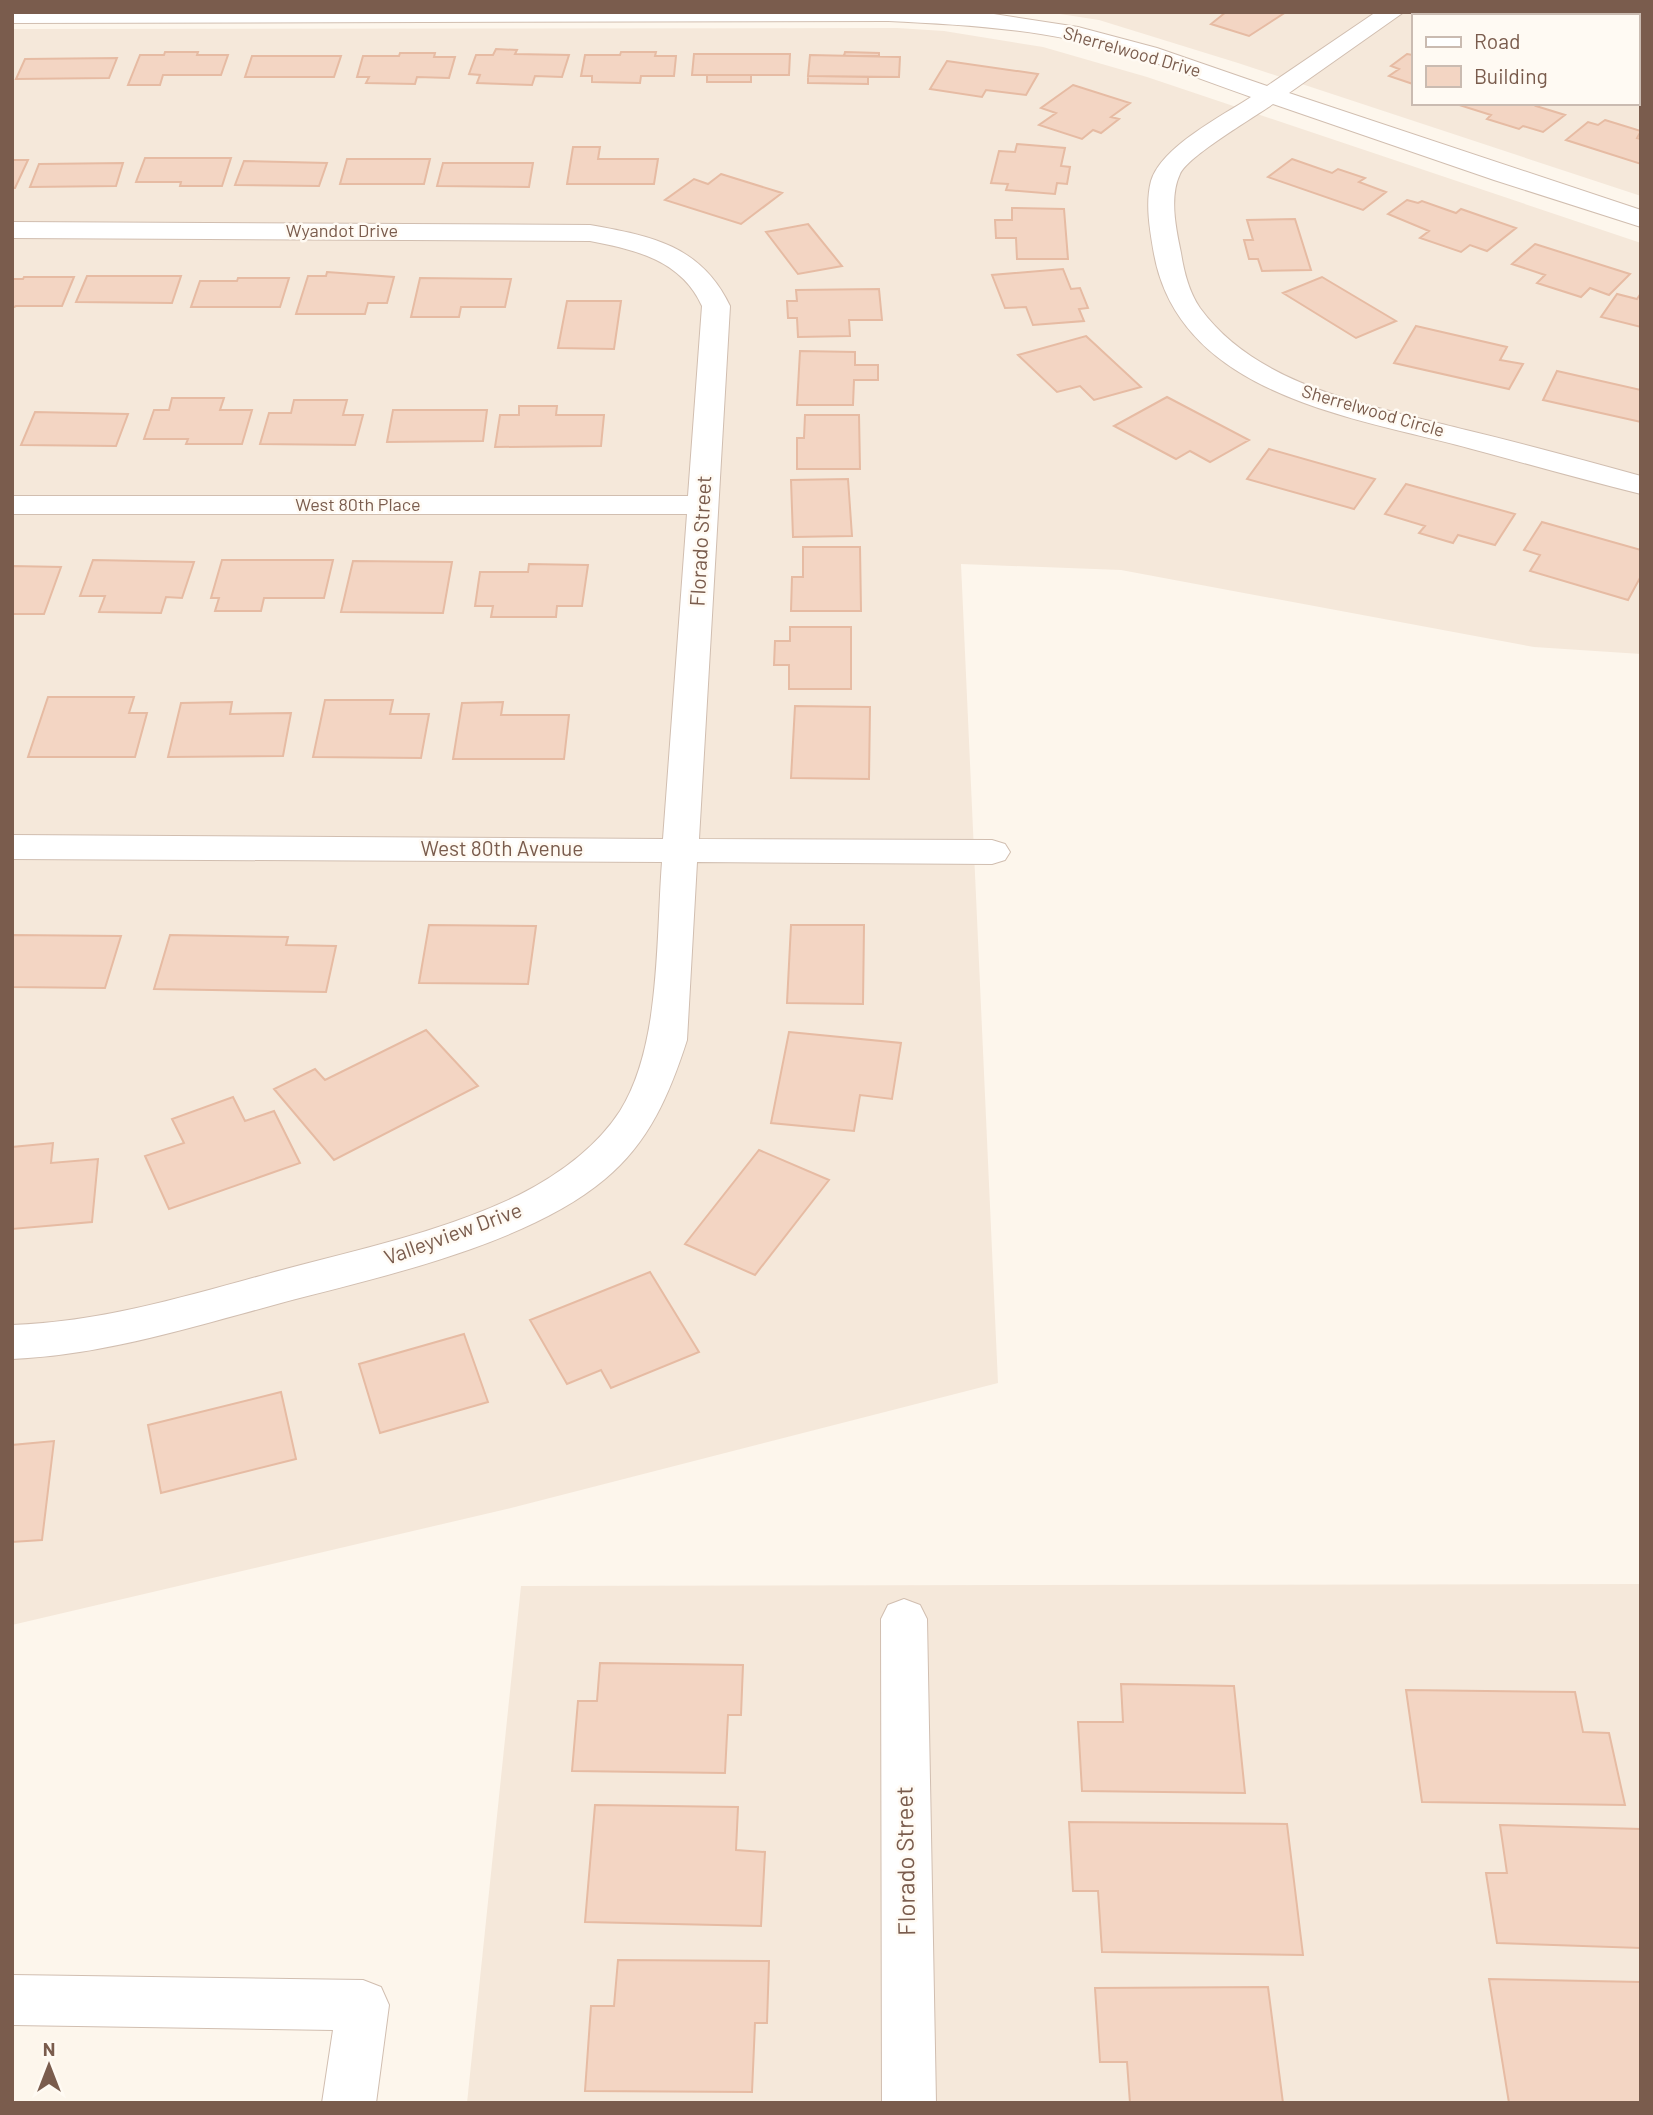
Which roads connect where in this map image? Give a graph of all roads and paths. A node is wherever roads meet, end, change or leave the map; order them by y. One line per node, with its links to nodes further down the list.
1 (1392, 12): 5 (street, Sherrelwood Circle)
2 (888, 13): 3 (street, Sherrelwood Drive); 5 (street, Sherrelwood Drive)
3 (484, 15): 4 (street, Sherrelwood Drive)
4 (12, 16)
5 (1270, 96): 6 (street, Sherrelwood Drive); 9 (street, Sherrelwood Circle)
6 (1641, 219)
7 (12, 230): 8 (street, Wyandot Drive)
8 (668, 254): 11 (street, Florado Street)
9 (1641, 485)
10 (12, 505): 11 (street, West 80th Place)
11 (703, 505): 13 (street, Florado Street)
12 (12, 848): 13 (street, West 80th Avenue)
13 (682, 849): 14 (street, West 80th Avenue); 15 (street, Valleyview Drive)
14 (992, 852)
15 (12, 1342)
16 (904, 1619): 19 (street, Florado Street)
17 (12, 2000): 18 (street)
18 (349, 2103)
19 (909, 2103)

